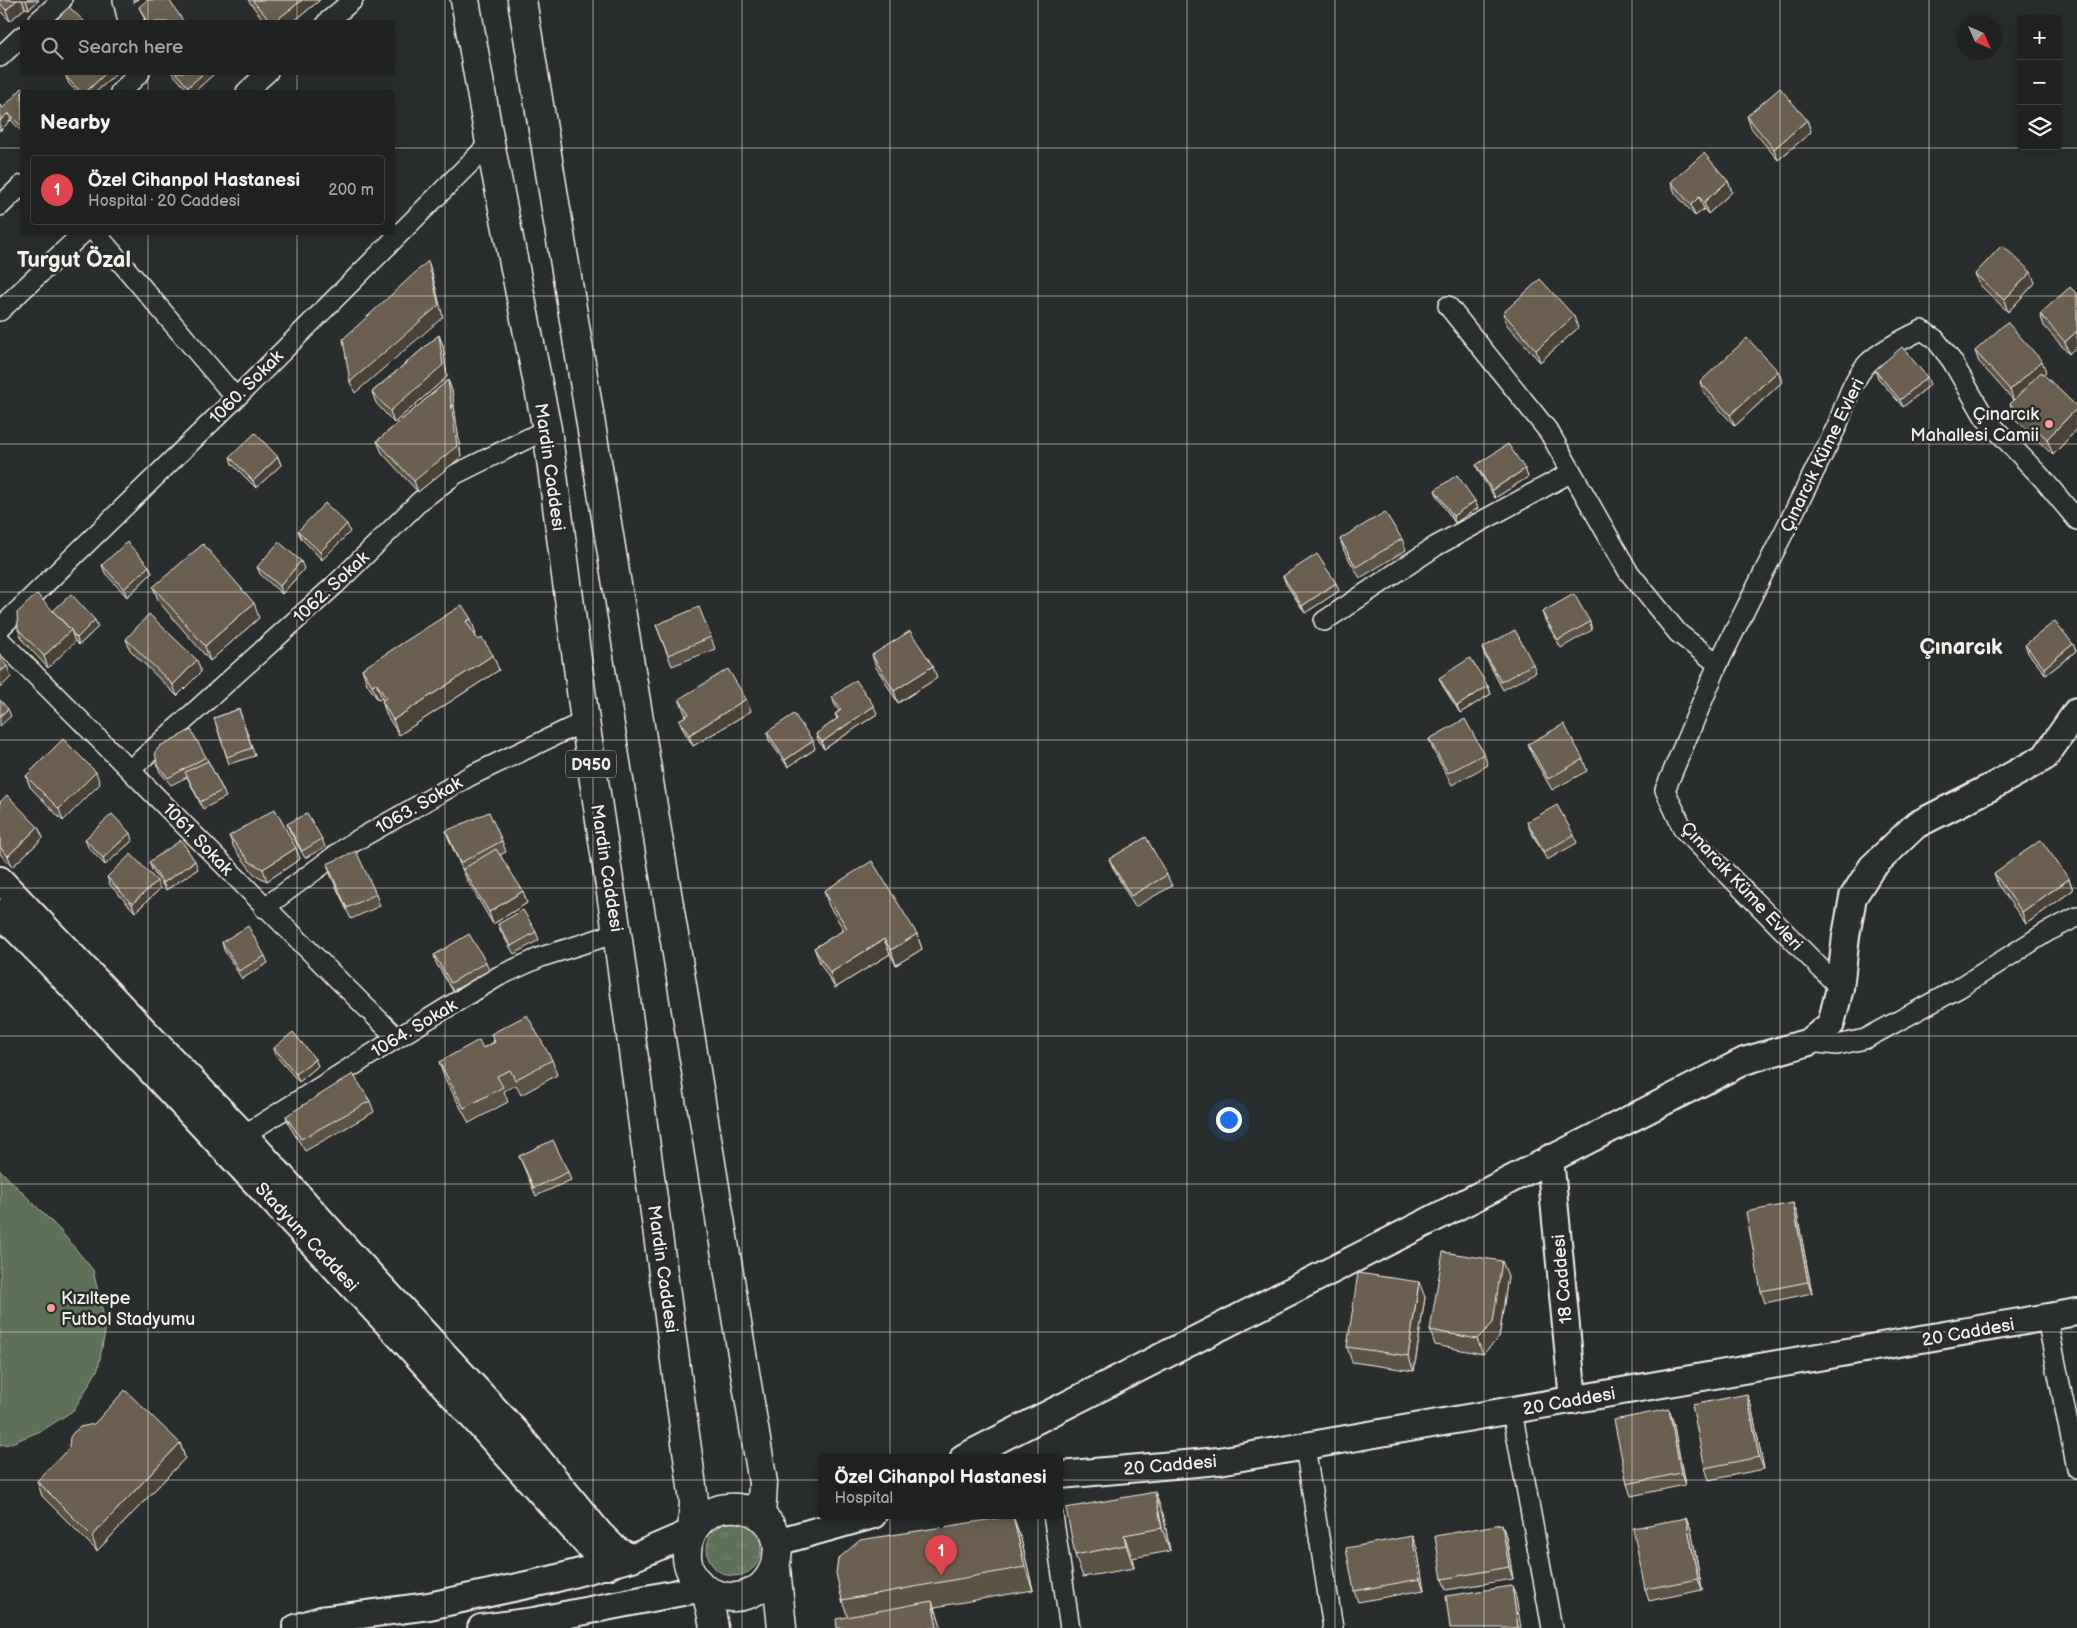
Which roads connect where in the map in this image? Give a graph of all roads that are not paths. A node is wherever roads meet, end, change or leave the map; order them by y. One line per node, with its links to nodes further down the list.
1 (62, 0): 7 (street)
2 (123, 0): 8 (street)
3 (152, 0): 9 (street)
4 (353, 0): 10 (street)
5 (465, 0): 17 (highway, Mardin Caddesi / D950)
6 (522, 0): 53 (highway)
7 (39, 20)
8 (128, 20)
9 (129, 20)
10 (329, 20)
11 (138, 75): 14 (street)
12 (140, 75): 15 (street)
13 (265, 75): 16 (street)
14 (122, 90)
15 (144, 90)
16 (248, 90)
17 (490, 144): 24 (street, 1060. Sokak); 25 (highway, Mardin Caddesi / D950)
18 (20, 187): 19 (street)
19 (0, 206)
20 (81, 235): 22 (street)
21 (98, 235): 24 (street)
22 (2, 305)
23 (1448, 306): 26 (street)
24 (236, 398): 29 (street, 1060. Sokak)
25 (547, 429): 33 (highway, Mardin Caddesi / D950); 34 (street, 1062. Sokak)
26 (1572, 472): 28 (street); 31 (street)
27 (2077, 520): 31 (street, Çınarcık Küme Evleri)
28 (1324, 621)
29 (0, 628)
30 (0, 640): 34 (street, 1061. Sokak)
31 (1718, 664): 40 (street, Çınarcık Küme Evleri)
32 (2077, 711): 40 (street)
33 (585, 721): 36 (street, 1063. Sokak); 39 (highway, Mardin Caddesi / D950)
34 (130, 769): 36 (street, 1061. Sokak)
35 (0, 880): 43 (street)
36 (264, 908): 41 (street, 1061. Sokak)
37 (0, 913): 43 (street, Stadyum Caddesi)
38 (2077, 917): 42 (street)
39 (618, 933): 41 (street, 1064. Sokak); 56 (highway, Mardin Caddesi / D950)
40 (1840, 988): 42 (street)
41 (397, 1038): 43 (street, 1064. Sokak)
42 (1809, 1042): 44 (street)
43 (235, 1143): 58 (street); 59 (street, Stadyum Caddesi)
44 (1550, 1158): 47 (street, 18 Caddesi); 50 (street)
45 (2077, 1312): 46 (street, 20 Caddesi)
46 (2047, 1319): 47 (street, 20 Caddesi); 51 (street)
47 (1573, 1400): 48 (street, 20 Caddesi)
48 (1512, 1410): 49 (street, 20 Caddesi); 67 (street)
49 (1305, 1446): 52 (street, 20 Caddesi); 66 (street)
50 (970, 1454)
51 (2077, 1469)
52 (1063, 1475)
53 (761, 1517): 56 (highway); 57 (highway)
54 (863, 1519): 57 (street)
55 (1055, 1519): 65 (street)
56 (692, 1532): 58 (street); 60 (highway, Mardin Caddesi)
57 (776, 1555): 60 (highway); 64 (highway)
58 (632, 1558): 59 (street)
59 (607, 1566): 61 (street)
60 (703, 1588): 62 (street); 63 (highway, Mardin Caddesi)
61 (296, 1628)
62 (481, 1628)
63 (714, 1628)
64 (782, 1628)
65 (1070, 1628)
66 (1333, 1628)
67 (1552, 1628)

